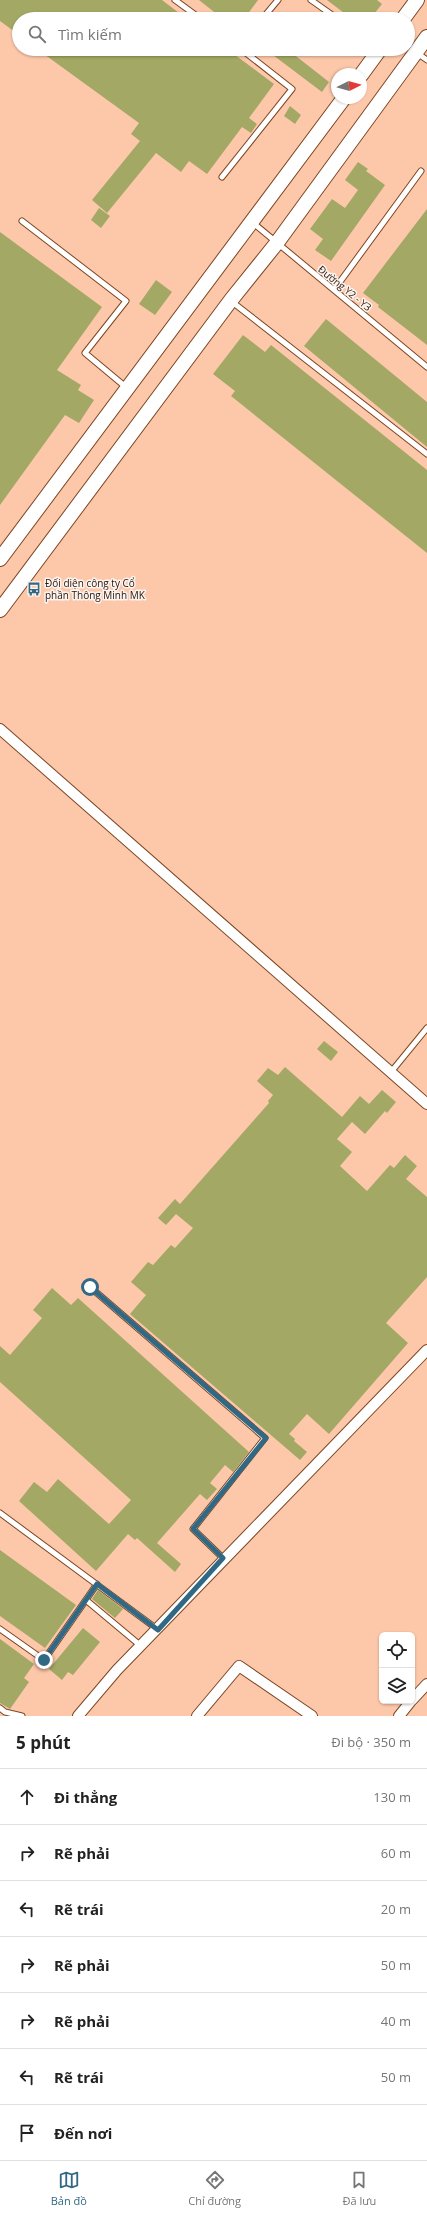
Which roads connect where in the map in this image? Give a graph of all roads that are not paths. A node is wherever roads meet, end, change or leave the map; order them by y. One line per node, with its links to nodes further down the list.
1 (176, 0): 5 (lane)
2 (278, 0): 6 (lane)
3 (310, 0): 7 (lane)
4 (417, 0): 8 (street)
5 (192, 12)
6 (268, 12)
7 (328, 12)
8 (408, 12)
9 (427, 37): 10 (street)
10 (415, 52): 14 (lane)
11 (250, 56): 18 (lane)
12 (375, 56): 15 (street)
13 (412, 56): 21 (street)
14 (427, 60)
15 (366, 68)
16 (340, 104): 20 (street)
17 (421, 171): 22 (lane)
18 (222, 177)
19 (22, 222): 25 (lane)
20 (252, 222): 21 (lane, Đường Y2 - Y3); 25 (street)
21 (276, 244): 22 (lane, Đường Y2 - Y3); 23 (street)
22 (334, 290): 24 (lane, Đường Y2 - Y3)
23 (231, 300): 26 (lane); 28 (street)
24 (427, 367)
25 (127, 388): 27 (street)
26 (427, 454)
27 (0, 559)
28 (0, 610)
29 (0, 728): 31 (street)
30 (427, 1028): 31 (lane)
31 (391, 1072): 32 (street)
32 (427, 1104)
33 (90, 1287): 36 (lane)
34 (427, 1350): 36 (street)
35 (0, 1513): 37 (lane)
36 (223, 1558): 40 (street)
37 (97, 1584): 38 (lane); 40 (lane)
38 (86, 1600): 39 (lane); 41 (lane)
39 (0, 1630)
40 (158, 1630): 41 (street)
41 (141, 1646): 48 (street)
42 (427, 1684): 43 (street)
43 (423, 1694)
44 (409, 1704): 51 (street)
45 (0, 1708): 47 (lane)
46 (300, 1713): 49 (street); 50 (street)
47 (22, 1716)
48 (78, 1716)
49 (197, 1716)
50 (312, 1716)
51 (399, 1716)

